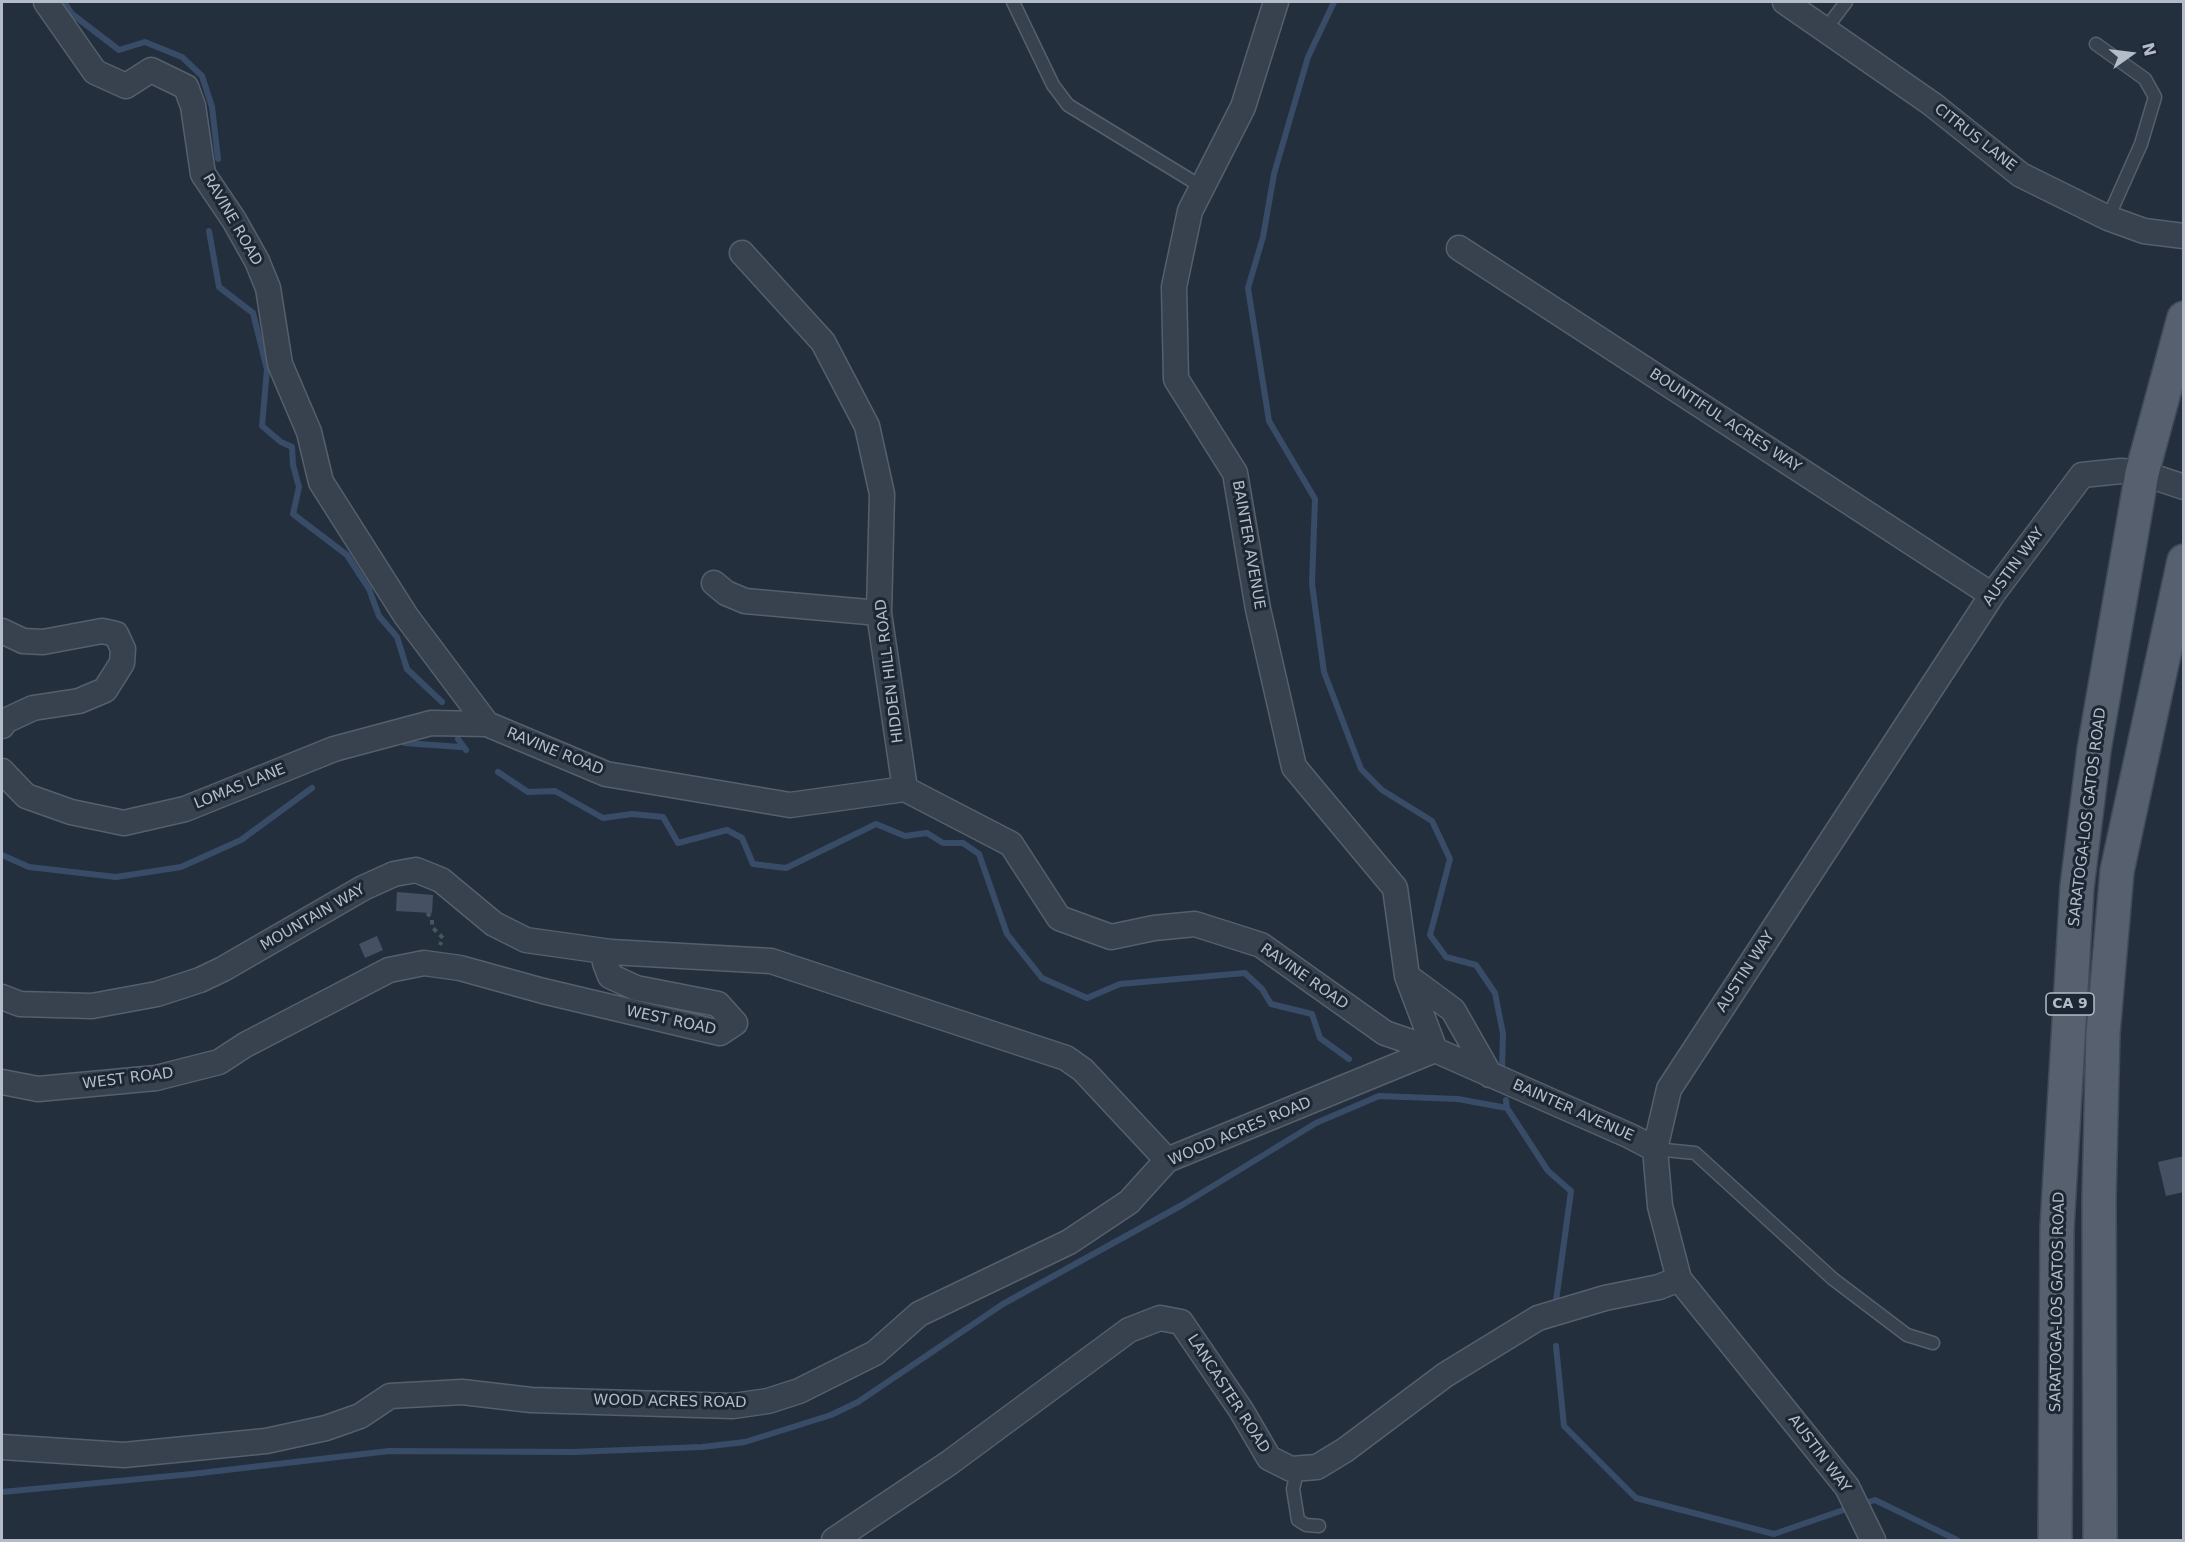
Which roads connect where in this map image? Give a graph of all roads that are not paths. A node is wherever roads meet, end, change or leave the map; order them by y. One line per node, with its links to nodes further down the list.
1 (46, 2): 21 (street, RAVINE ROAD)
2 (1013, 2): 8 (lane)
3 (1276, 2): 8 (street, BAINTER AVENUE)
4 (1785, 2): 6 (street, CITRUS LANE)
5 (1846, 2): 6 (lane)
6 (1825, 30): 9 (street, CITRUS LANE)
7 (2096, 44): 9 (lane)
8 (1202, 187): 26 (street, BAINTER AVENUE)
9 (2108, 218): 10 (street, CITRUS LANE)
10 (2184, 236)
11 (1459, 248): 18 (street, BOUNTIFUL ACRES WAY)
12 (748, 261): 19 (street, HIDDEN HILL ROAD)
13 (2184, 318): 14 (main road, SARATOGA-LOS GATOS ROAD / CA 9)
14 (2142, 473): 15 (street); 18 (street, AUSTIN WAY); 40 (main road, SARATOGA-LOS GATOS ROAD / CA 9)
15 (2184, 487)
16 (2184, 561): 41 (main road, CA 9)
17 (714, 583): 19 (street)
18 (1992, 595): 31 (street, AUSTIN WAY)
19 (879, 613): 24 (street, HIDDEN HILL ROAD)
20 (2, 631): 22 (street)
21 (487, 724): 23 (street, LOMAS LANE); 24 (street, RAVINE ROAD)
22 (2, 726)
23 (2, 771)
24 (905, 789): 28 (street, RAVINE ROAD)
25 (611, 952): 27 (street, MOUNTAIN WAY); 30 (street, WEST ROAD); 32 (street)
26 (1407, 976): 28 (street, BAINTER AVENUE); 29 (street)
27 (2, 997)
28 (1435, 1050): 29 (street, BAINTER AVENUE); 32 (street, WOOD ACRES ROAD)
29 (1490, 1075): 31 (street, BAINTER AVENUE)
30 (2, 1082)
31 (1655, 1149): 33 (street, AUSTIN WAY); 34 (lane)
32 (1167, 1160): 35 (street, WOOD ACRES ROAD)
33 (1679, 1279): 36 (street); 39 (street, AUSTIN WAY)
34 (1933, 1343)
35 (2, 1447)
36 (1298, 1468): 37 (lane); 38 (street, LANCASTER ROAD)
37 (1319, 1526)
38 (834, 1540)
39 (1873, 1540)
40 (2055, 1540)
41 (2100, 1540)

